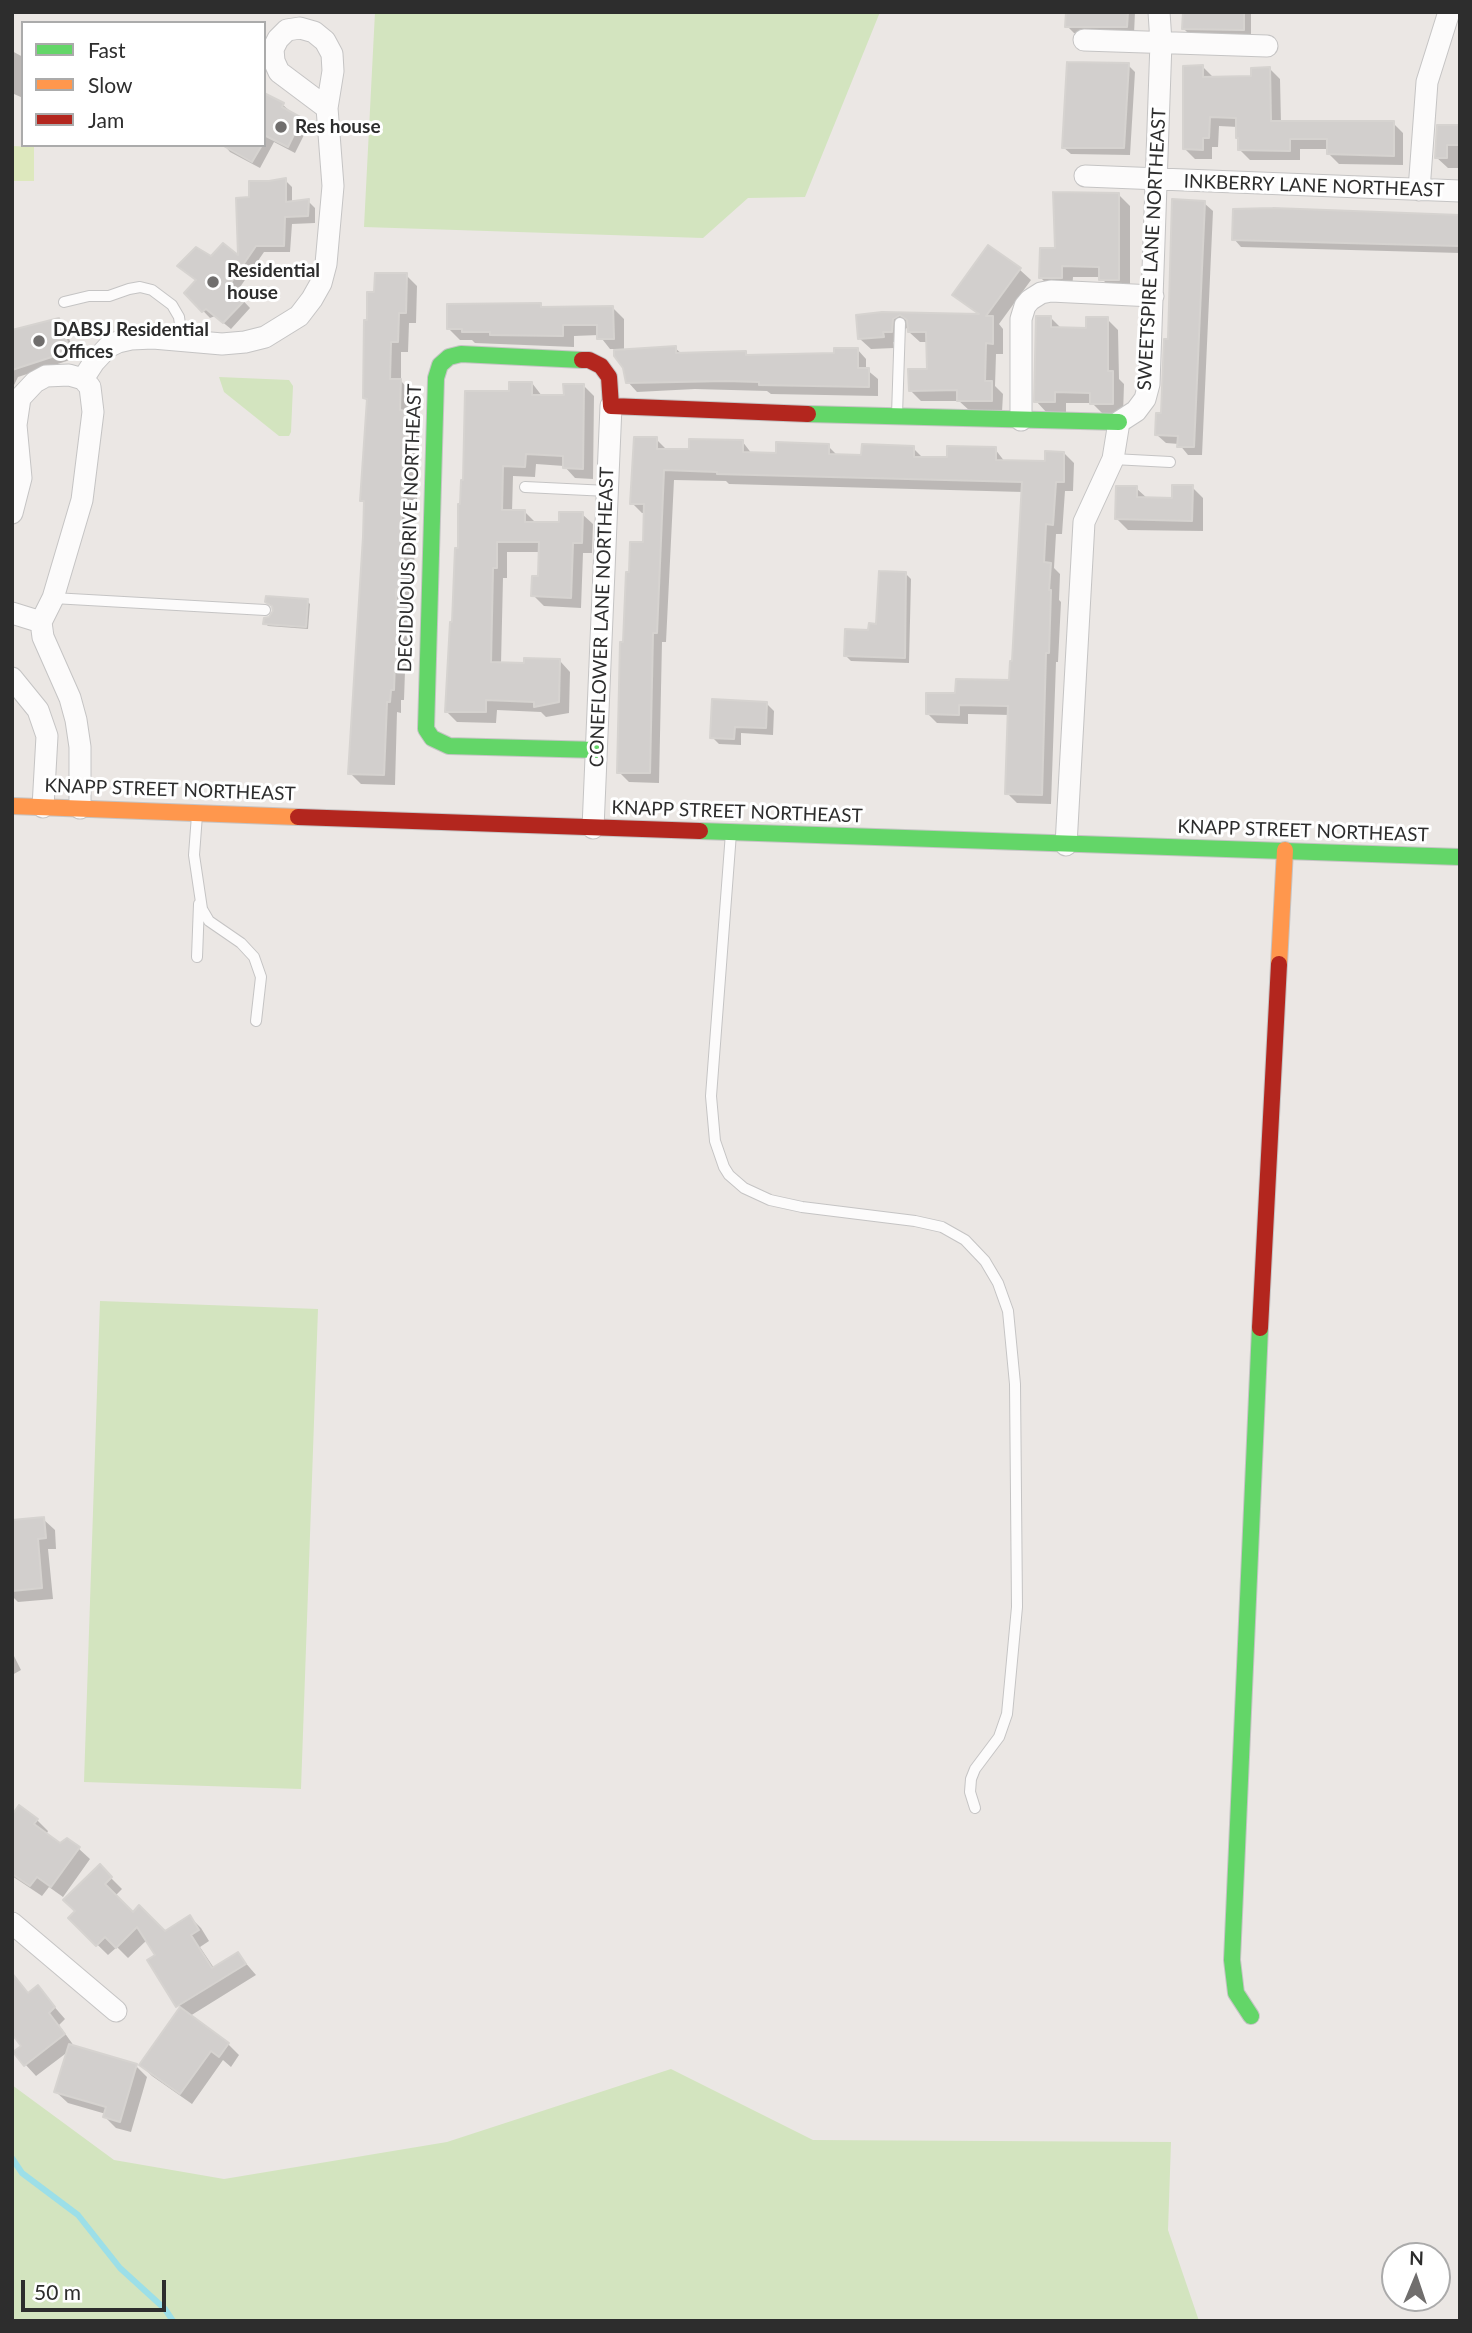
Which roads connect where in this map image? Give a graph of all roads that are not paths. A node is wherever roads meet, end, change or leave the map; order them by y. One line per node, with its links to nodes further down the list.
1 (1159, 12): 4 (street, SWEETSPIRE LANE NORTHEAST)
2 (1449, 12): 9 (street)
3 (1084, 40): 4 (street)
4 (1160, 42): 5 (street); 8 (street, SWEETSPIRE LANE NORTHEAST)
5 (1267, 46)
6 (327, 108): 14 (street)
7 (1084, 176): 8 (street, INKBERRY LANE NORTHEAST)
8 (1157, 180): 9 (street, INKBERRY LANE NORTHEAST); 11 (street, SWEETSPIRE LANE NORTHEAST)
9 (1419, 190): 10 (street, INKBERRY LANE NORTHEAST)
10 (1460, 191)
11 (1153, 296): 18 (street); 19 (street, SWEETSPIRE LANE NORTHEAST)
12 (64, 302): 14 (lane)
13 (900, 323): 17 (lane)
14 (182, 340): 15 (street)
15 (83, 379): 24 (street); 25 (street)
16 (611, 406): 17 (street); 23 (street, CONEFLOWER LANE NORTHEAST); 30 (street, DECIDUOUS DRIVE NORTHEAST)
17 (897, 418): 18 (street)
18 (1021, 420): 19 (street)
19 (1119, 422): 20 (street)
20 (1113, 459): 21 (lane); 37 (street)
21 (1170, 462)
22 (525, 487): 23 (lane)
23 (608, 491): 30 (street, CONEFLOWER LANE NORTHEAST)
24 (12, 513)
25 (53, 598): 26 (lane); 28 (street)
26 (265, 610)
27 (12, 613): 28 (street)
28 (41, 622): 33 (street)
29 (12, 678): 32 (street)
30 (597, 750): 35 (street, CONEFLOWER LANE NORTHEAST)
31 (12, 806): 32 (street, KNAPP STREET NORTHEAST)
32 (43, 807): 33 (street, KNAPP STREET NORTHEAST)
33 (80, 808): 34 (street, KNAPP STREET NORTHEAST)
34 (197, 812): 35 (street, KNAPP STREET NORTHEAST); 40 (lane)
35 (593, 828): 36 (street, KNAPP STREET NORTHEAST)
36 (731, 833): 37 (street, KNAPP STREET NORTHEAST); 43 (lane)
37 (1066, 845): 38 (street, KNAPP STREET NORTHEAST)
38 (1285, 850): 39 (street, KNAPP STREET NORTHEAST); 46 (street)
39 (1460, 857)
40 (199, 900): 41 (lane); 42 (lane)
41 (197, 957)
42 (256, 1021)
43 (975, 1808)
44 (12, 1923): 45 (street)
45 (116, 2011)
46 (1251, 2016)

